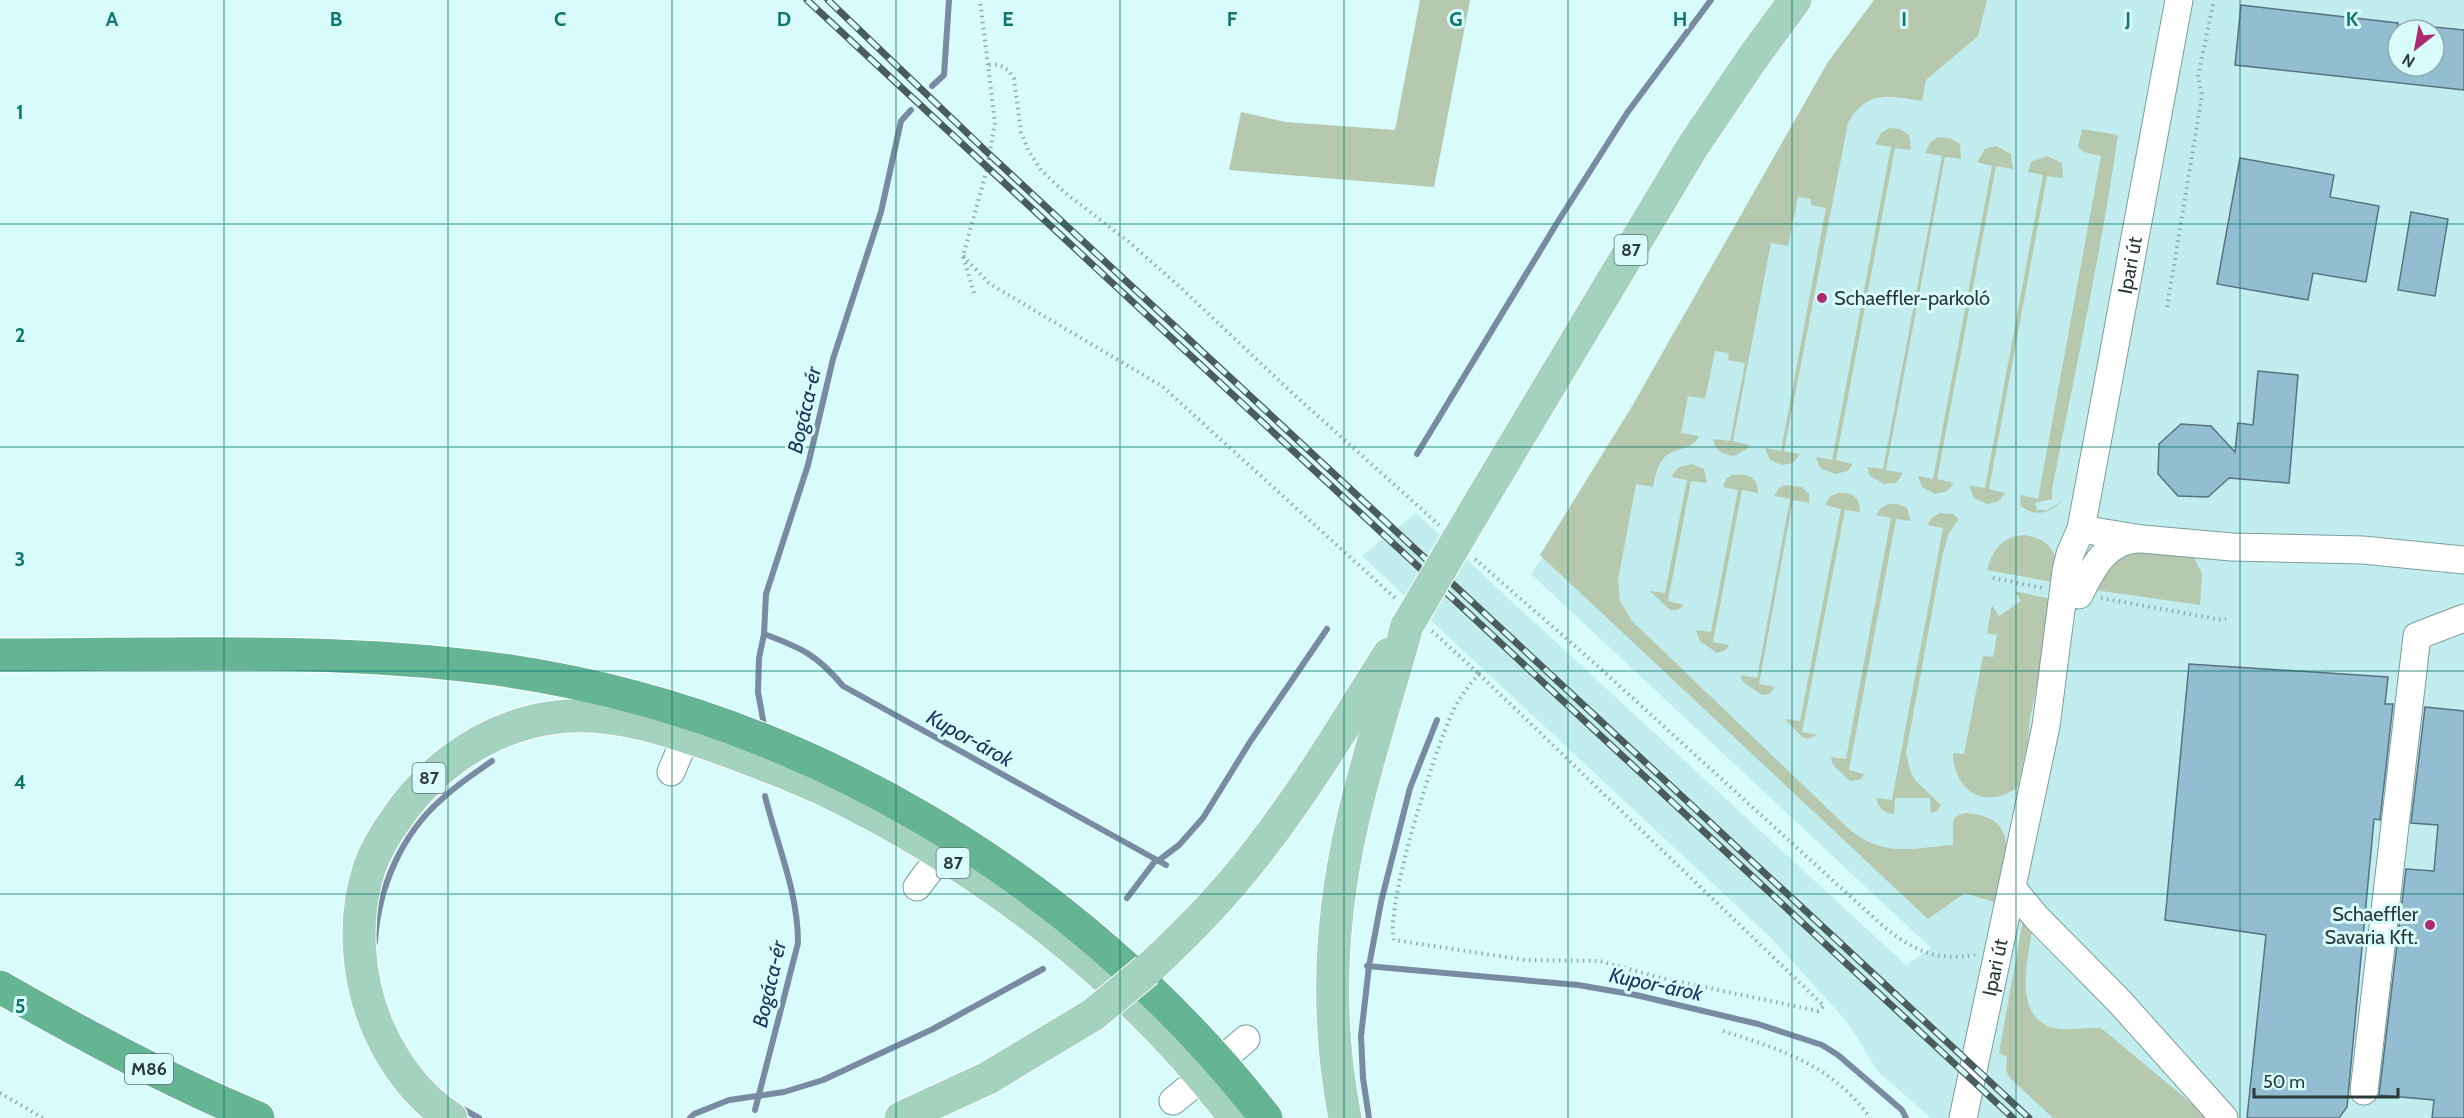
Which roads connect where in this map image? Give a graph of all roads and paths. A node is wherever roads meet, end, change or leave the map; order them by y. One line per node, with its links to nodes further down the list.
1 (980, 0): 5 (path)
2 (1795, 0): 20 (main road, 87, bridge)
3 (2179, 0): 10 (street, Ipari út)
4 (2214, 0): 8 (path)
5 (989, 65): 6 (path); 9 (path)
6 (963, 256): 7 (path); 16 (path)
7 (974, 293)
8 (2167, 307)
9 (1435, 522)
10 (2081, 529): 11 (street); 17 (street, Ipari út); 24 (street, Ipari út)
11 (2142, 538): 13 (street); 17 (street)
12 (1474, 558): 31 (path)
13 (2464, 560)
14 (1994, 578): 15 (path)
15 (2047, 589)
16 (1392, 595)
17 (2087, 596): 19 (path); 24 (street, Ipari út)
18 (2464, 618): 36 (street)
19 (2226, 619)
20 (1419, 628): 22 (main road, 87); 23 (path)
21 (0, 655): 35 (highway)
22 (1392, 660): 42 (main road, 87, bridge); 45 (main road, 87)
23 (1479, 674): 23 (path)
24 (2046, 726): 27 (street, Ipari út)
25 (686, 737): 26 (street); 28 (main road, 87); 41 (main road, 87)
26 (671, 772)
27 (2028, 815): 30 (street, Ipari út); 31 (street, Ipari út)
28 (941, 855): 29 (street); 35 (main road, 87)
29 (917, 887)
30 (2017, 894): 48 (street, Ipari út); 49 (street)
31 (1996, 957): 47 (street, Ipari út)
32 (0, 987): 40 (highway, M86)
33 (1723, 1031): 46 (path)
34 (1246, 1039): 35 (street)
35 (1210, 1070): 38 (street); 43 (main road, 87); 44 (highway)
36 (2364, 1091)
37 (0, 1093): 39 (path)
38 (1173, 1101)
39 (43, 1118)
40 (258, 1118)
41 (451, 1118)
42 (902, 1118)
43 (1235, 1118)
44 (1266, 1118)
45 (1345, 1118)
46 (1870, 1118)
47 (1963, 1118)
48 (1981, 1118)
49 (2224, 1118)

